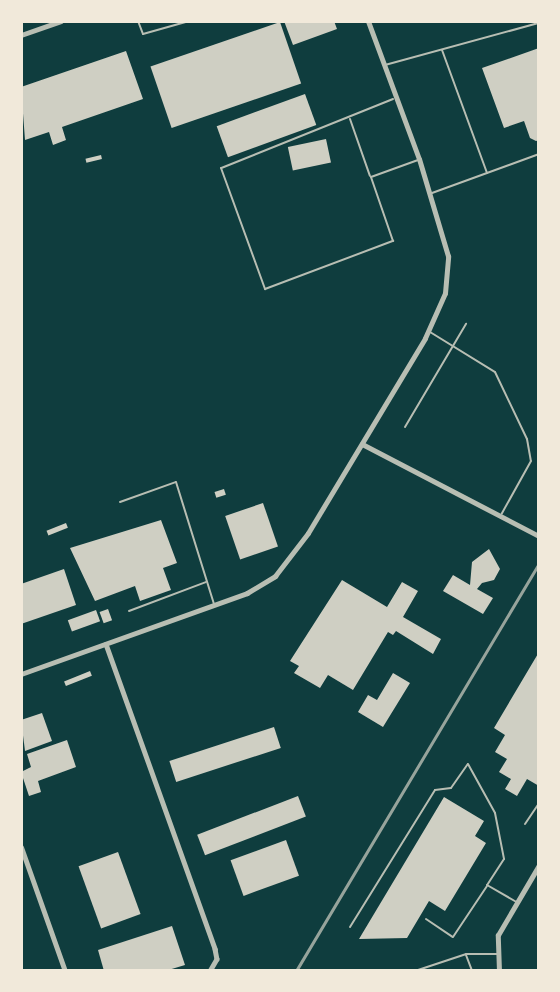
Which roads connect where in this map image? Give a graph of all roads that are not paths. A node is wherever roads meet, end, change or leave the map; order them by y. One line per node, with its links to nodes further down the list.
1 (61, 21): 6 (street)
2 (138, 21): 3 (lane)
3 (189, 21)
4 (368, 21): 8 (street)
5 (539, 23): 7 (lane)
6 (21, 35)
7 (442, 50): 8 (lane); 13 (lane)
8 (385, 65): 9 (street)
9 (397, 98): 10 (lane); 12 (street)
10 (349, 117): 14 (lane); 14 (lane)
11 (539, 154): 13 (lane)
12 (419, 159): 14 (lane); 15 (street)
13 (487, 173): 15 (lane)
14 (371, 177)
15 (430, 194): 17 (street)
16 (466, 324): 18 (lane)
17 (429, 331): 18 (lane); 20 (street)
18 (452, 346): 19 (lane); 22 (lane)
19 (405, 427)
20 (362, 444): 22 (street); 25 (street)
21 (120, 502): 24 (lane)
22 (500, 516): 23 (street)
23 (539, 536)
24 (207, 582): 25 (lane); 26 (lane)
25 (214, 605): 27 (street)
26 (129, 611)
27 (106, 644): 28 (street); 40 (street)
28 (21, 674)
29 (538, 805): 30 (lane)
30 (525, 824)
31 (21, 848): 39 (street)
32 (539, 865): 34 (street)
33 (487, 885): 34 (lane); 35 (lane); 36 (lane)
34 (517, 903): 38 (street)
35 (426, 919)
36 (350, 927)
37 (466, 954): 38 (lane); 41 (lane); 42 (lane)
38 (498, 954): 43 (street)
39 (65, 971)
40 (210, 971)
41 (415, 971)
42 (472, 971)
43 (499, 971)

